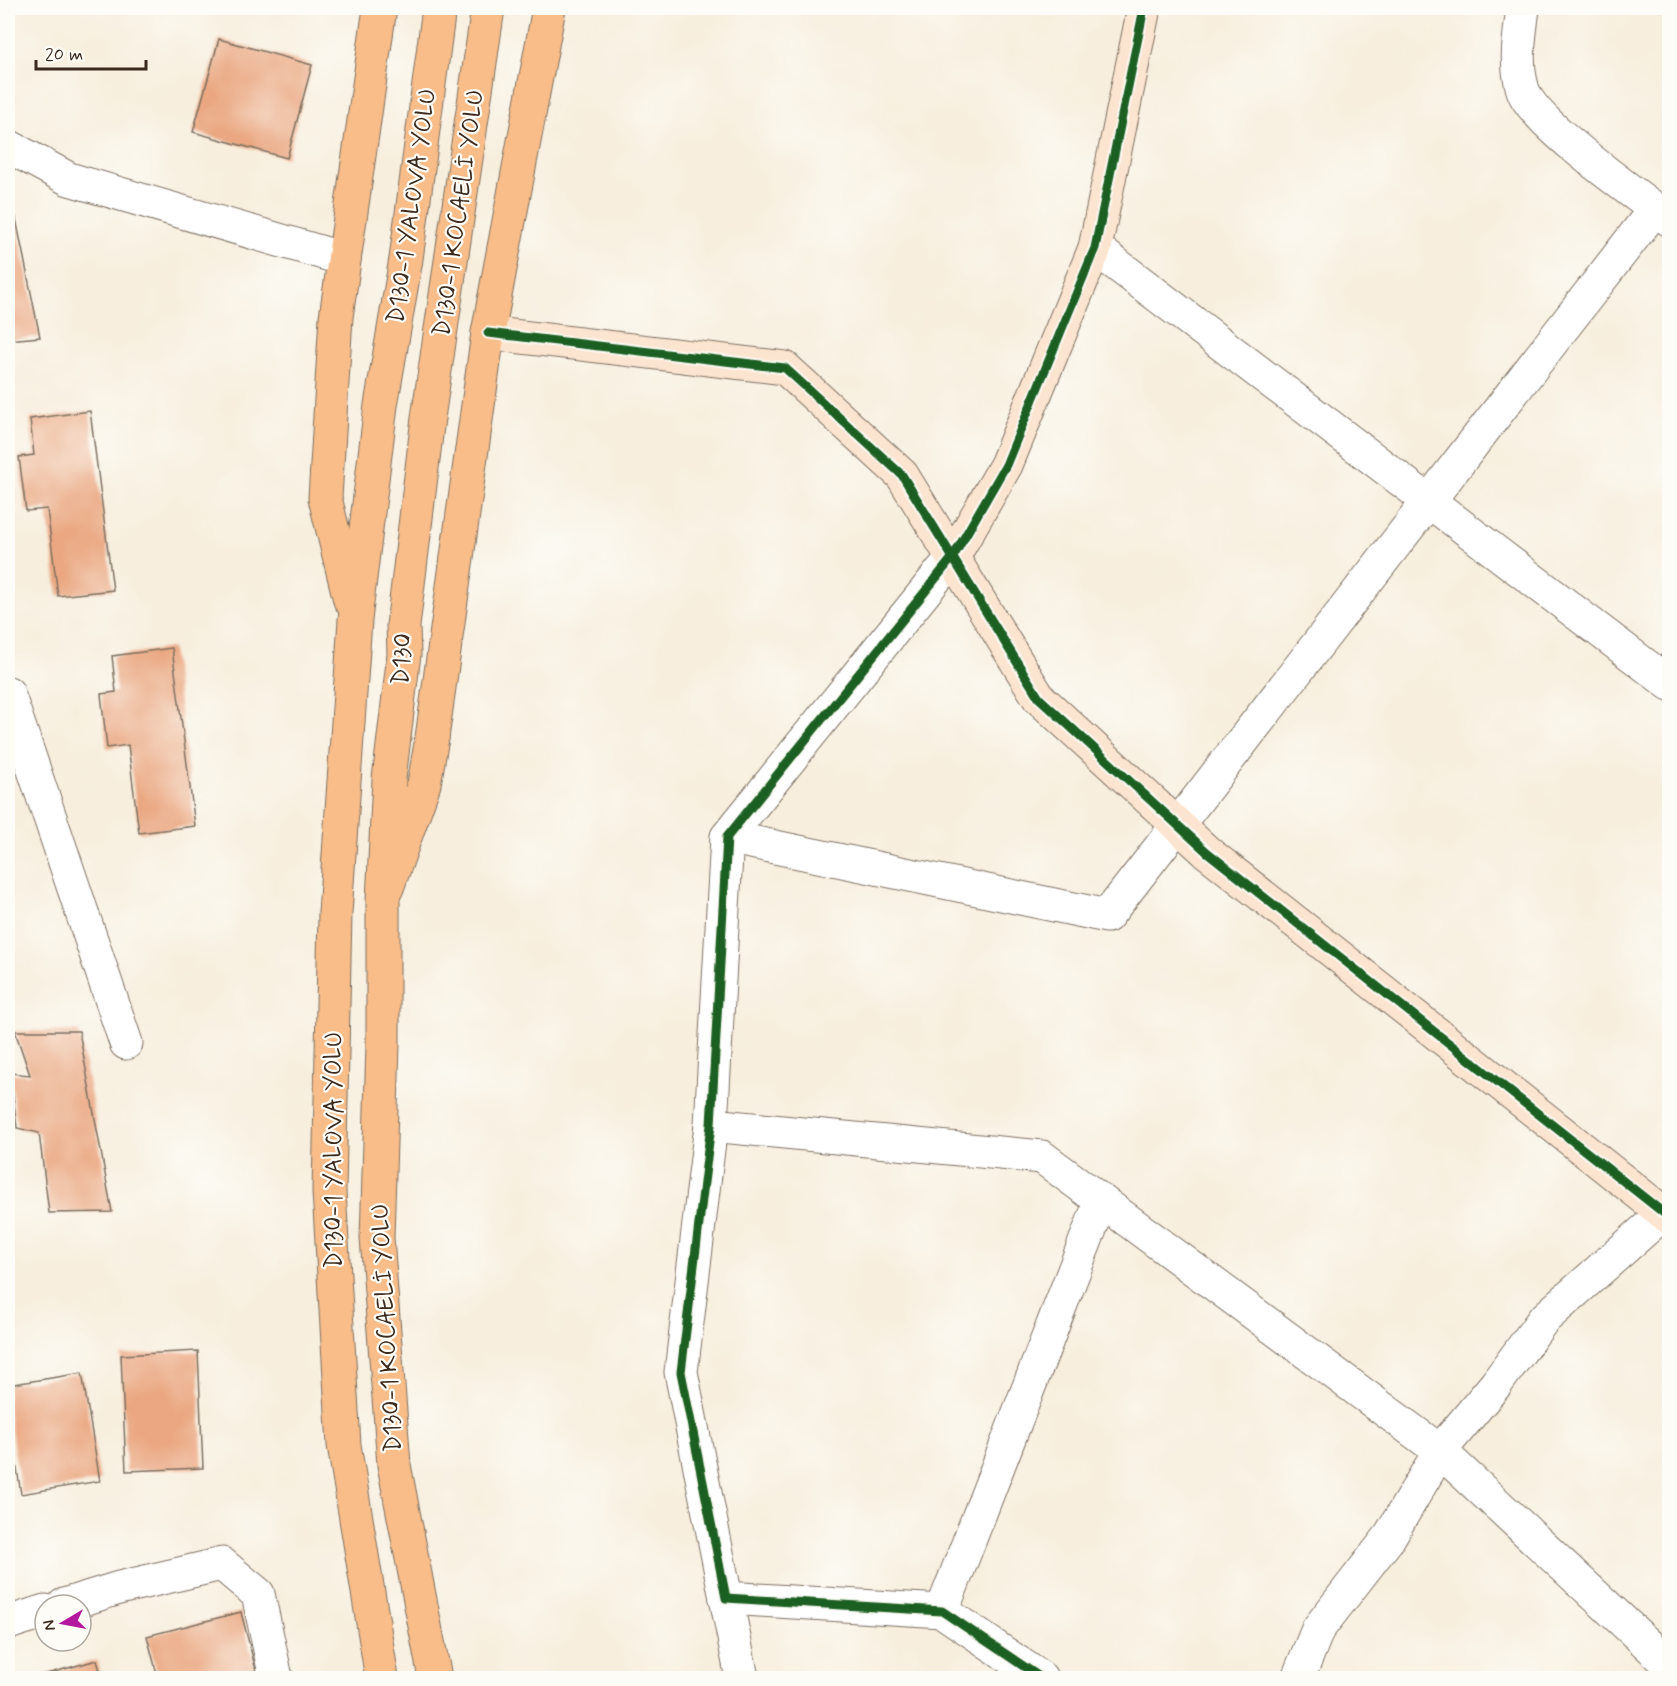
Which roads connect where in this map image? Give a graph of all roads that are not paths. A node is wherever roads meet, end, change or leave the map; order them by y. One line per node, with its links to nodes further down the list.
1 (380, 8): 10 (main road)
2 (439, 8): 15 (main road, D130-1 YALOVA YOLU)
3 (488, 8): 12 (main road, D130-1 KOCAELİ YOLU)
4 (549, 8): 11 (main road)
5 (1144, 8): 9 (street)
6 (1523, 8): 8 (street)
7 (8, 146): 10 (street)
8 (1662, 215): 13 (street)
9 (1095, 248): 13 (street); 14 (street)
10 (344, 259): 15 (main road)
11 (488, 333): 14 (street); 20 (main road)
12 (428, 418): 20 (main road, D130)
13 (1429, 503): 16 (street); 18 (street)
14 (953, 558): 18 (street); 19 (street)
15 (355, 620): 34 (main road, D130-1 YALOVA YOLU)
16 (1670, 684)
17 (8, 693): 21 (street)
18 (1178, 826): 19 (street); 24 (street)
19 (727, 837): 22 (street)
20 (383, 902): 35 (main road, D130-1 KOCAELİ YOLU)
21 (126, 1043)
22 (711, 1125): 23 (street); 27 (street)
23 (1101, 1200): 25 (street); 28 (street)
24 (1667, 1215): 25 (street)
25 (1440, 1451): 31 (street); 38 (street)
26 (93, 1596): 33 (street)
27 (726, 1598): 28 (street); 36 (street)
28 (942, 1611): 37 (street)
29 (33, 1615): 30 (street)
30 (8, 1623)
31 (1670, 1665)
32 (1670, 1677): 39 (street)
33 (276, 1678)
34 (382, 1678)
35 (435, 1678)
36 (742, 1678)
37 (1041, 1678)
38 (1298, 1678)
39 (1662, 1678)

